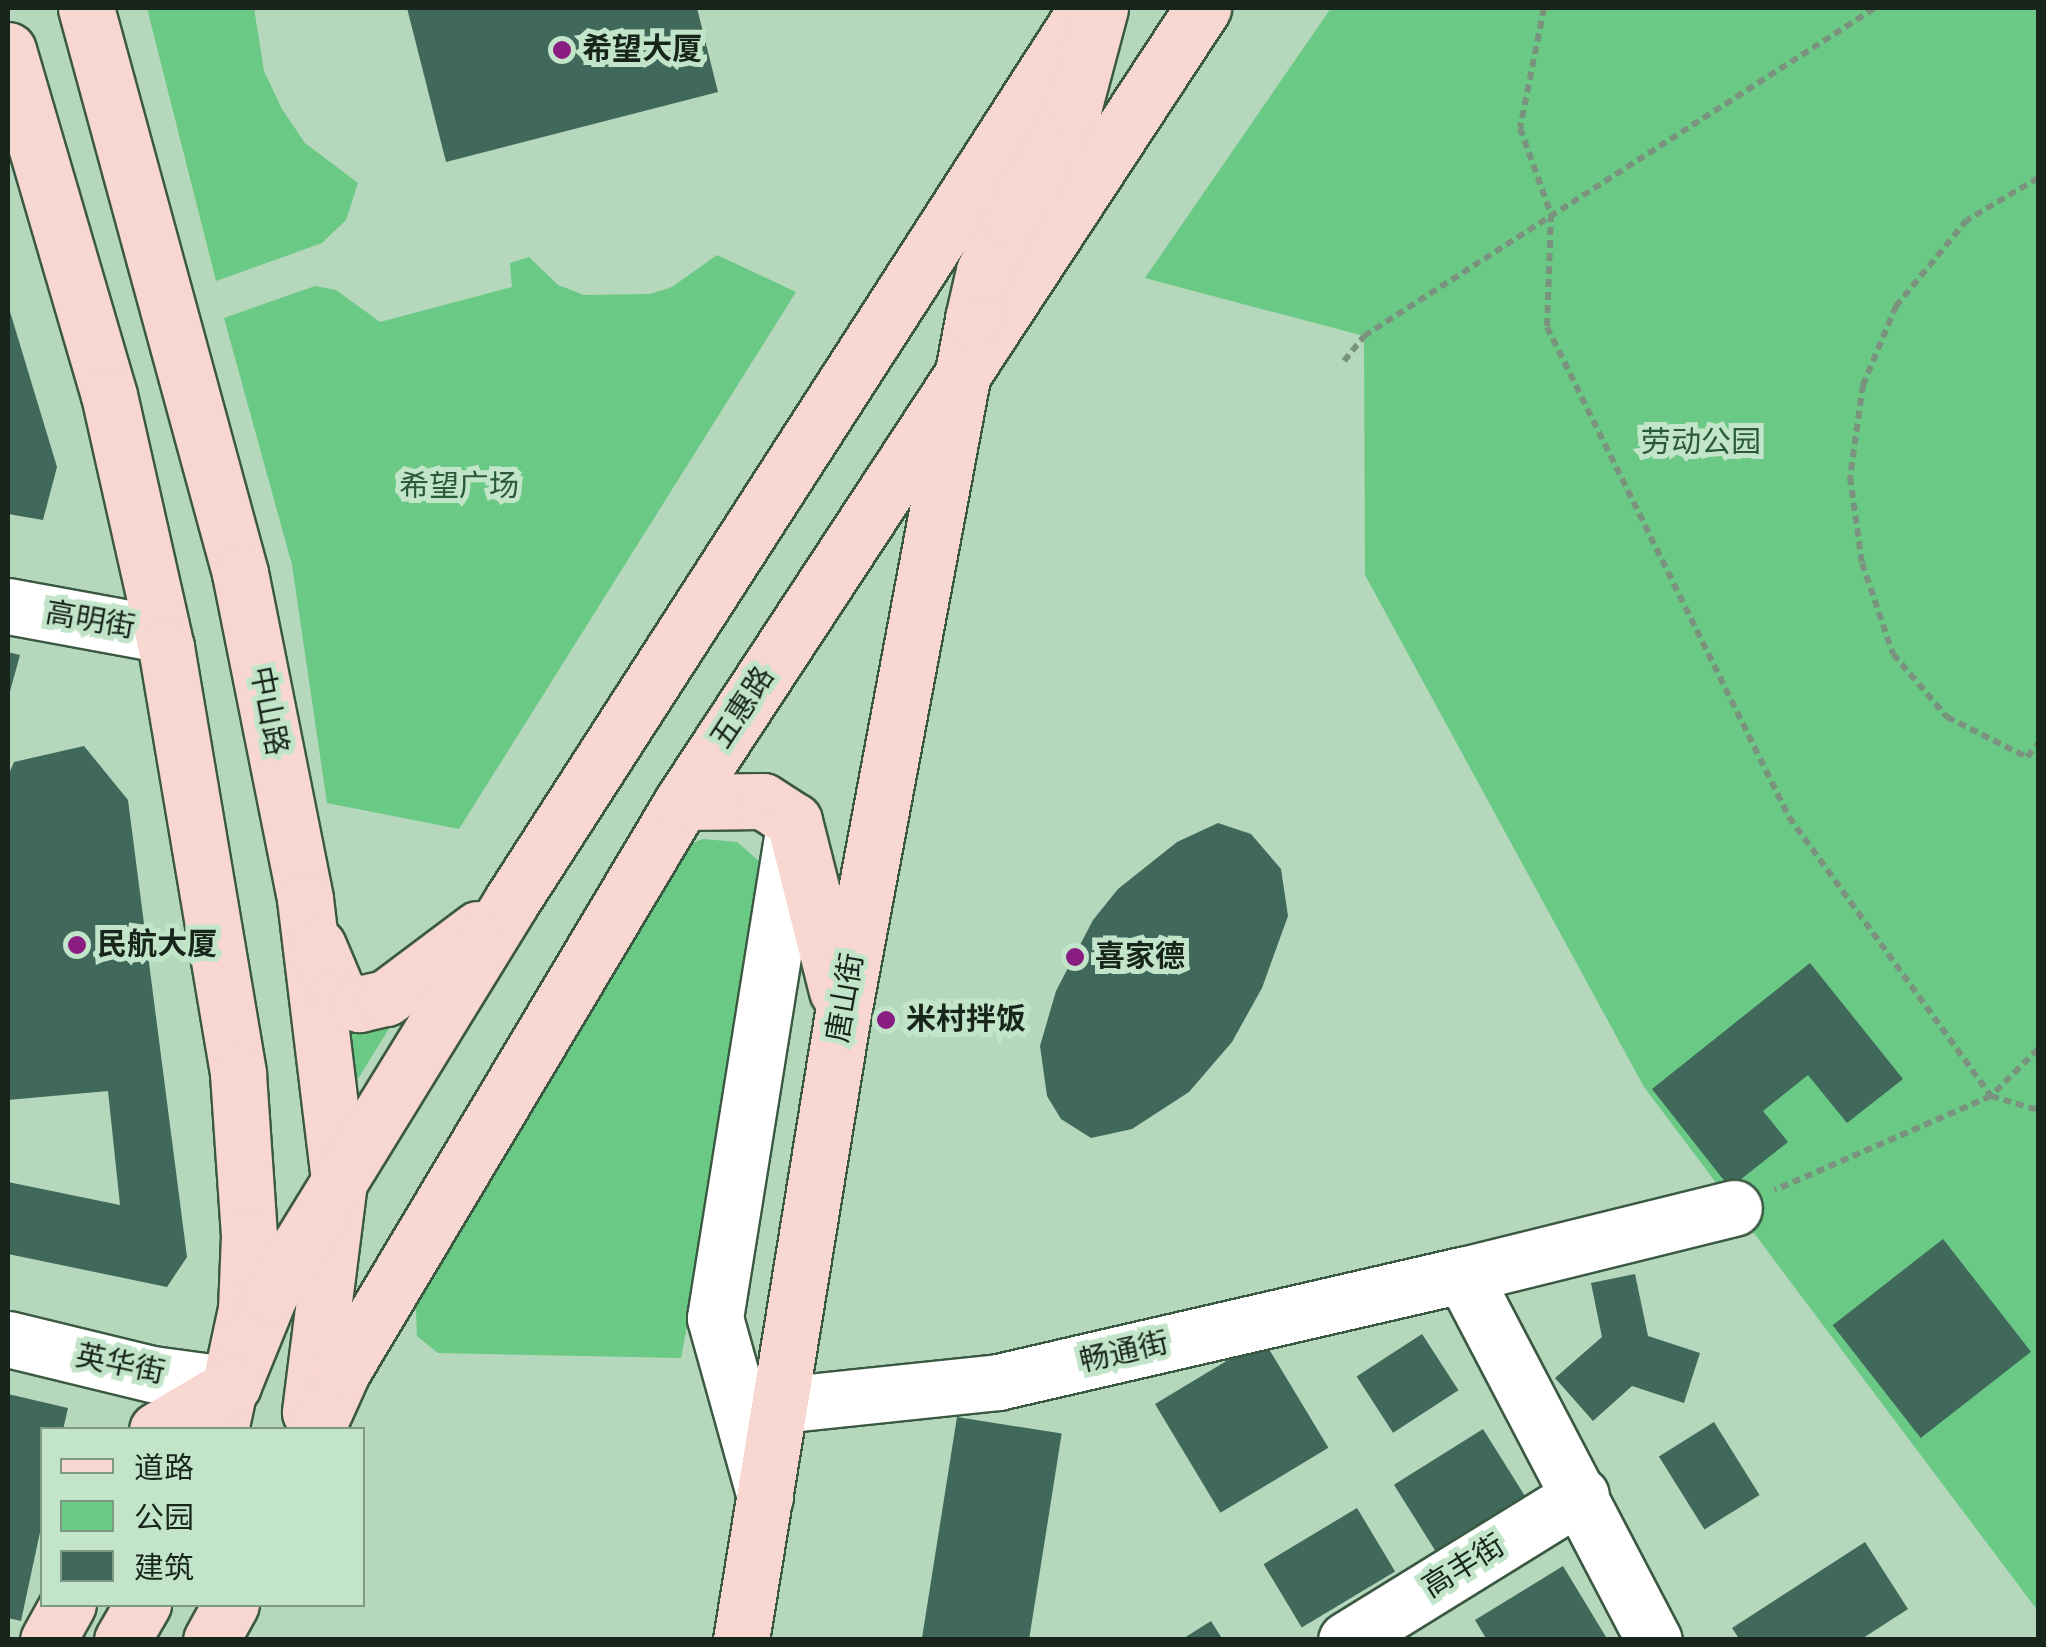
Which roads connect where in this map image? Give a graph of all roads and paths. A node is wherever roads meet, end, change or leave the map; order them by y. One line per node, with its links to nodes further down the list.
1 (86, 8): 17 (main road, 中山路)
2 (1088, 8): 18 (main road)
3 (1100, 8): 10 (main road, 唐山街)
4 (1203, 8): 10 (main road, 五惠路)
5 (1544, 8): 9 (path)
6 (1875, 8): 9 (path)
7 (8, 50): 13 (main road)
8 (2038, 178): 14 (path)
9 (1551, 214): 11 (path); 21 (path)
10 (969, 360): 15 (main road, 五惠路); 19 (main road, 唐山街)
11 (1344, 360)
12 (8, 606): 13 (street, 高明街)
13 (166, 646): 28 (main road)
14 (2038, 744)
15 (682, 802): 16 (main road); 31 (main road, 五惠路)
16 (794, 821): 19 (main road); 33 (street)
17 (305, 898): 18 (main road); 23 (main road, 中山路)
18 (511, 902): 23 (main road)
19 (843, 1013): 27 (main road, 唐山街)
20 (2038, 1049): 21 (path)
21 (1991, 1096): 22 (path); 24 (path)
22 (2038, 1110)
23 (338, 1182): 28 (main road); 30 (main road, 中山路)
24 (1734, 1208): 25 (street, 畅通街)
25 (1463, 1275): 27 (street, 畅通街); 32 (street)
26 (8, 1339): 28 (street, 英华街)
27 (780, 1405): 33 (main road, 唐山街)
28 (226, 1407): 29 (main road)
29 (165, 1427)
30 (307, 1427)
31 (317, 1427)
32 (1581, 1495): 41 (street, 高丰街); 42 (street)
33 (764, 1497): 40 (main road, 唐山街)
34 (66, 1607): 37 (main road)
35 (141, 1607): 38 (main road)
36 (230, 1607): 39 (main road)
37 (48, 1640)
38 (122, 1640)
39 (212, 1640)
40 (741, 1640)
41 (1346, 1640)
42 (1654, 1640)

